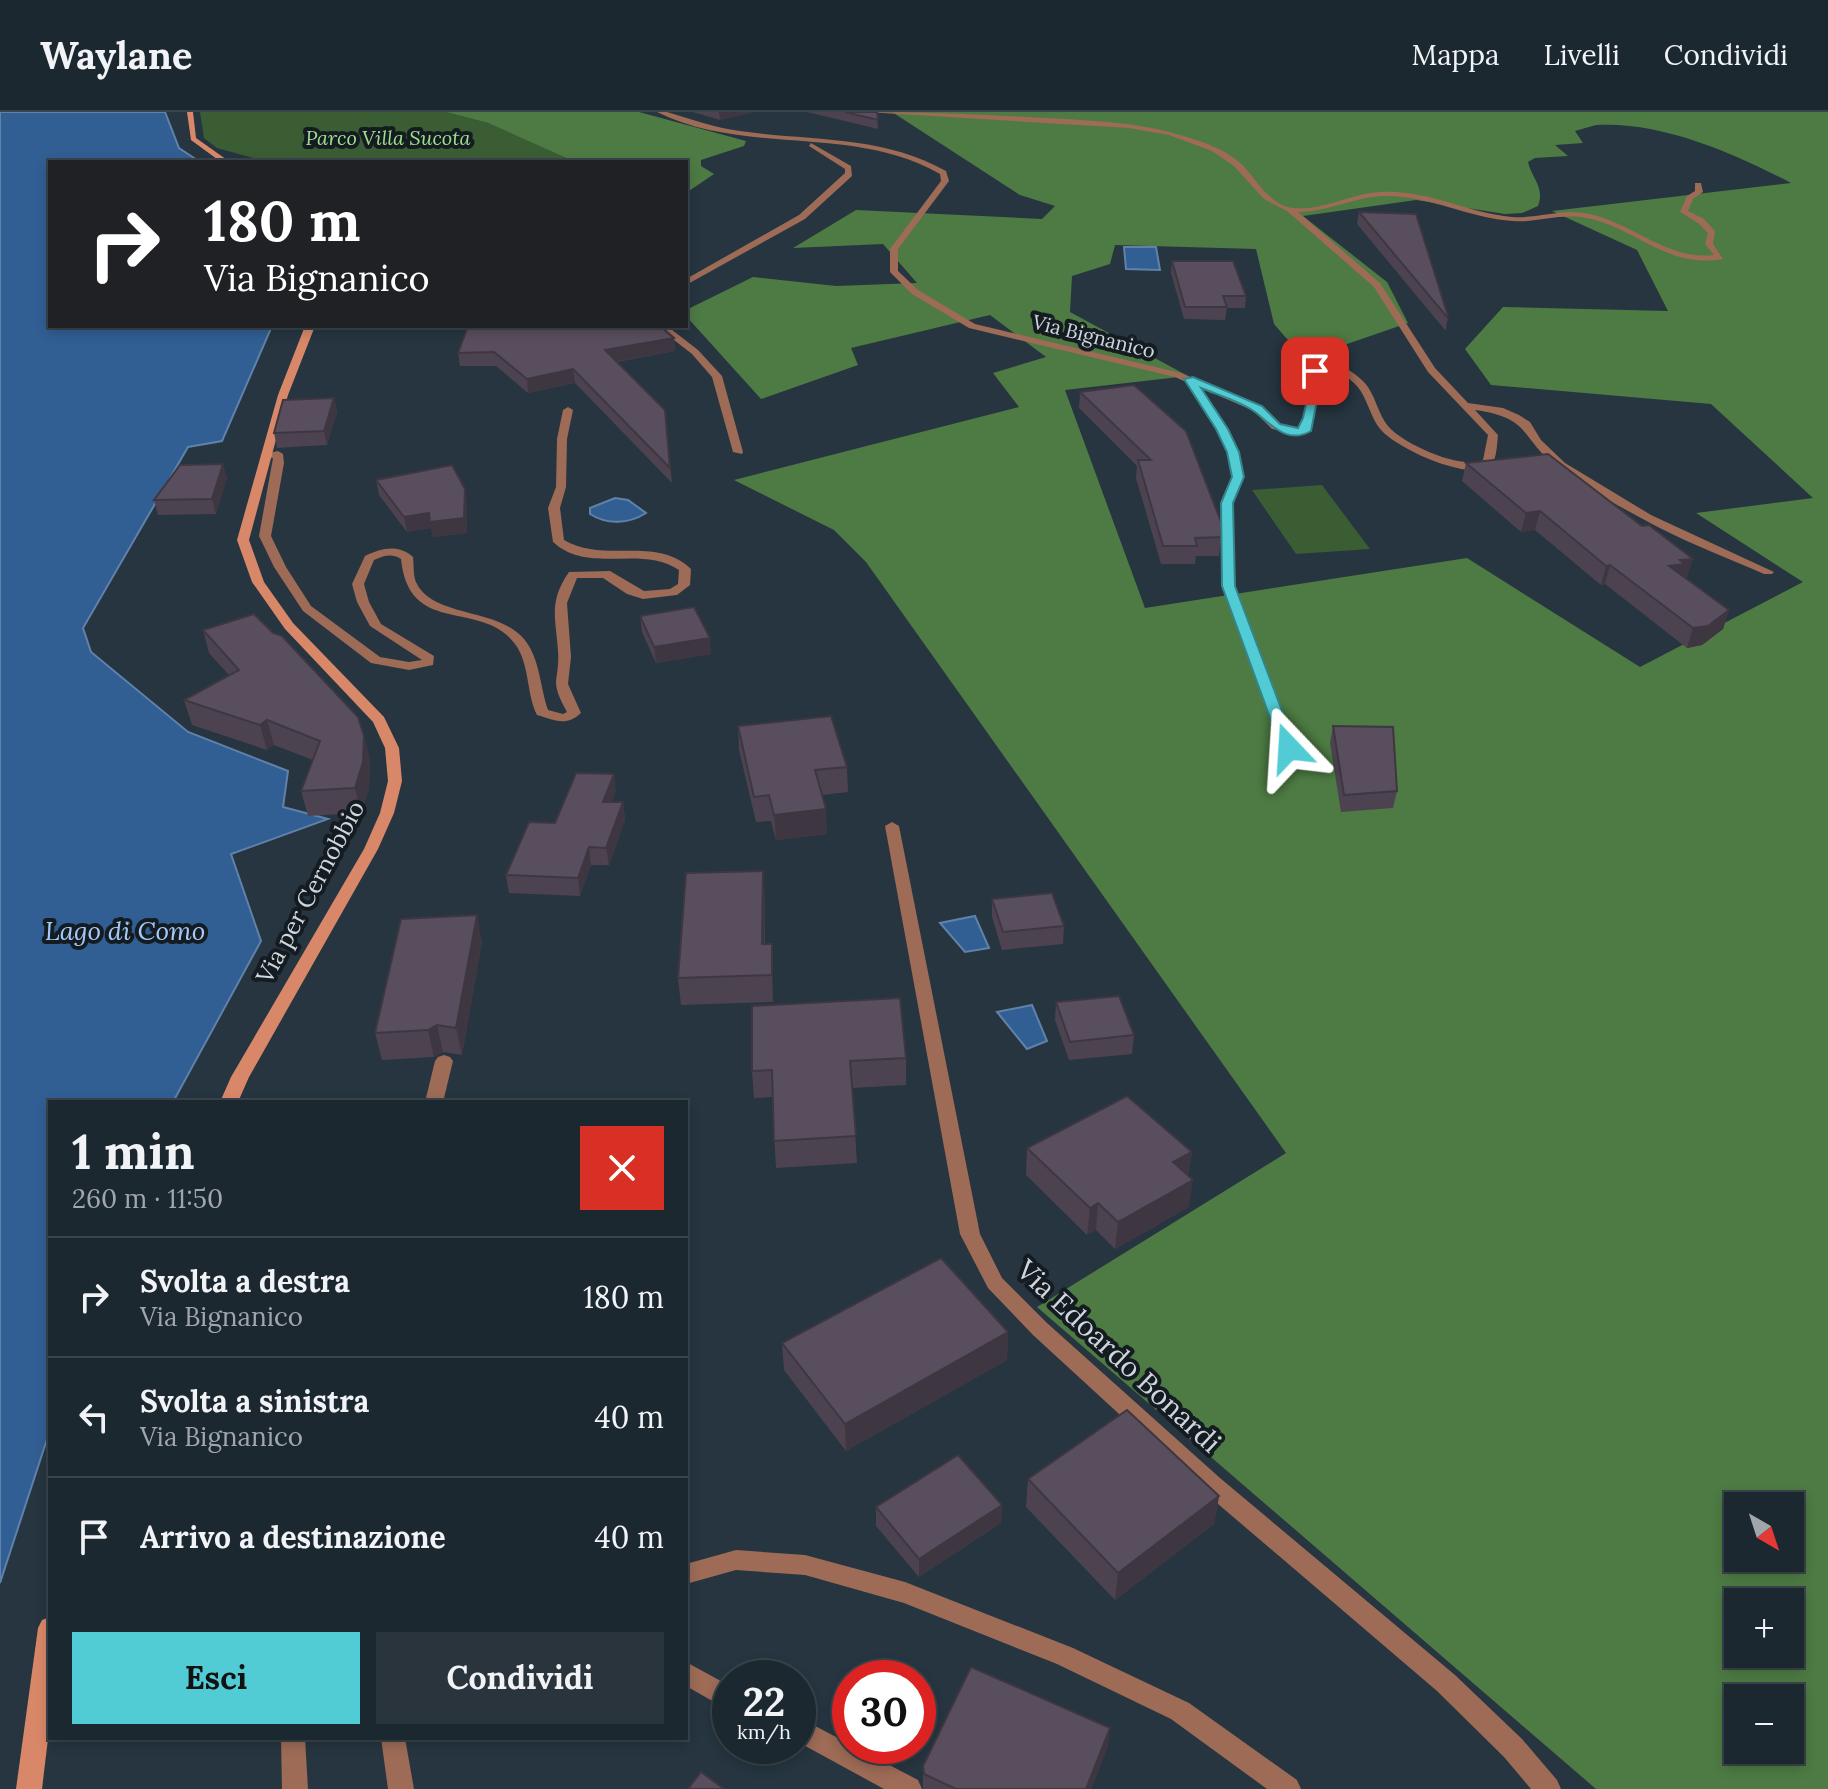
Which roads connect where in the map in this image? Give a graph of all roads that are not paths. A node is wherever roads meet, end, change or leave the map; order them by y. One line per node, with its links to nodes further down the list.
1 (190, 112): 5 (main road)
2 (660, 112): 4 (street, Via Bignanico)
3 (869, 112): 7 (street, Via Bignanico)
4 (802, 141): 8 (street); 11 (street, Via Bignanico)
5 (223, 160)
6 (1698, 185): 7 (street)
7 (1290, 210): 12 (street, Via Bignanico)
8 (688, 281)
9 (309, 328): 15 (main road, Via per Cernobbio)
10 (664, 328): 14 (street)
11 (1190, 379): 12 (street, Via Bignanico); 17 (street)
12 (1465, 406): 16 (street)
13 (568, 410): 15 (street)
14 (738, 452)
15 (265, 455): 20 (main road, Via per Cernobbio)
16 (1768, 572)
17 (1289, 748)
18 (892, 826): 34 (street, Via Edoardo Bonardi)
19 (444, 1061): 21 (street)
20 (230, 1100)
21 (434, 1100)
22 (688, 1573): 33 (street)
23 (48, 1643): 29 (main road)
24 (688, 1674): 25 (street)
25 (712, 1688)
26 (816, 1739): 32 (street)
27 (293, 1740): 30 (street)
28 (393, 1740): 31 (street)
29 (29, 1789)
30 (295, 1789)
31 (401, 1789)
32 (909, 1789)
33 (1288, 1789)
34 (1548, 1789)

